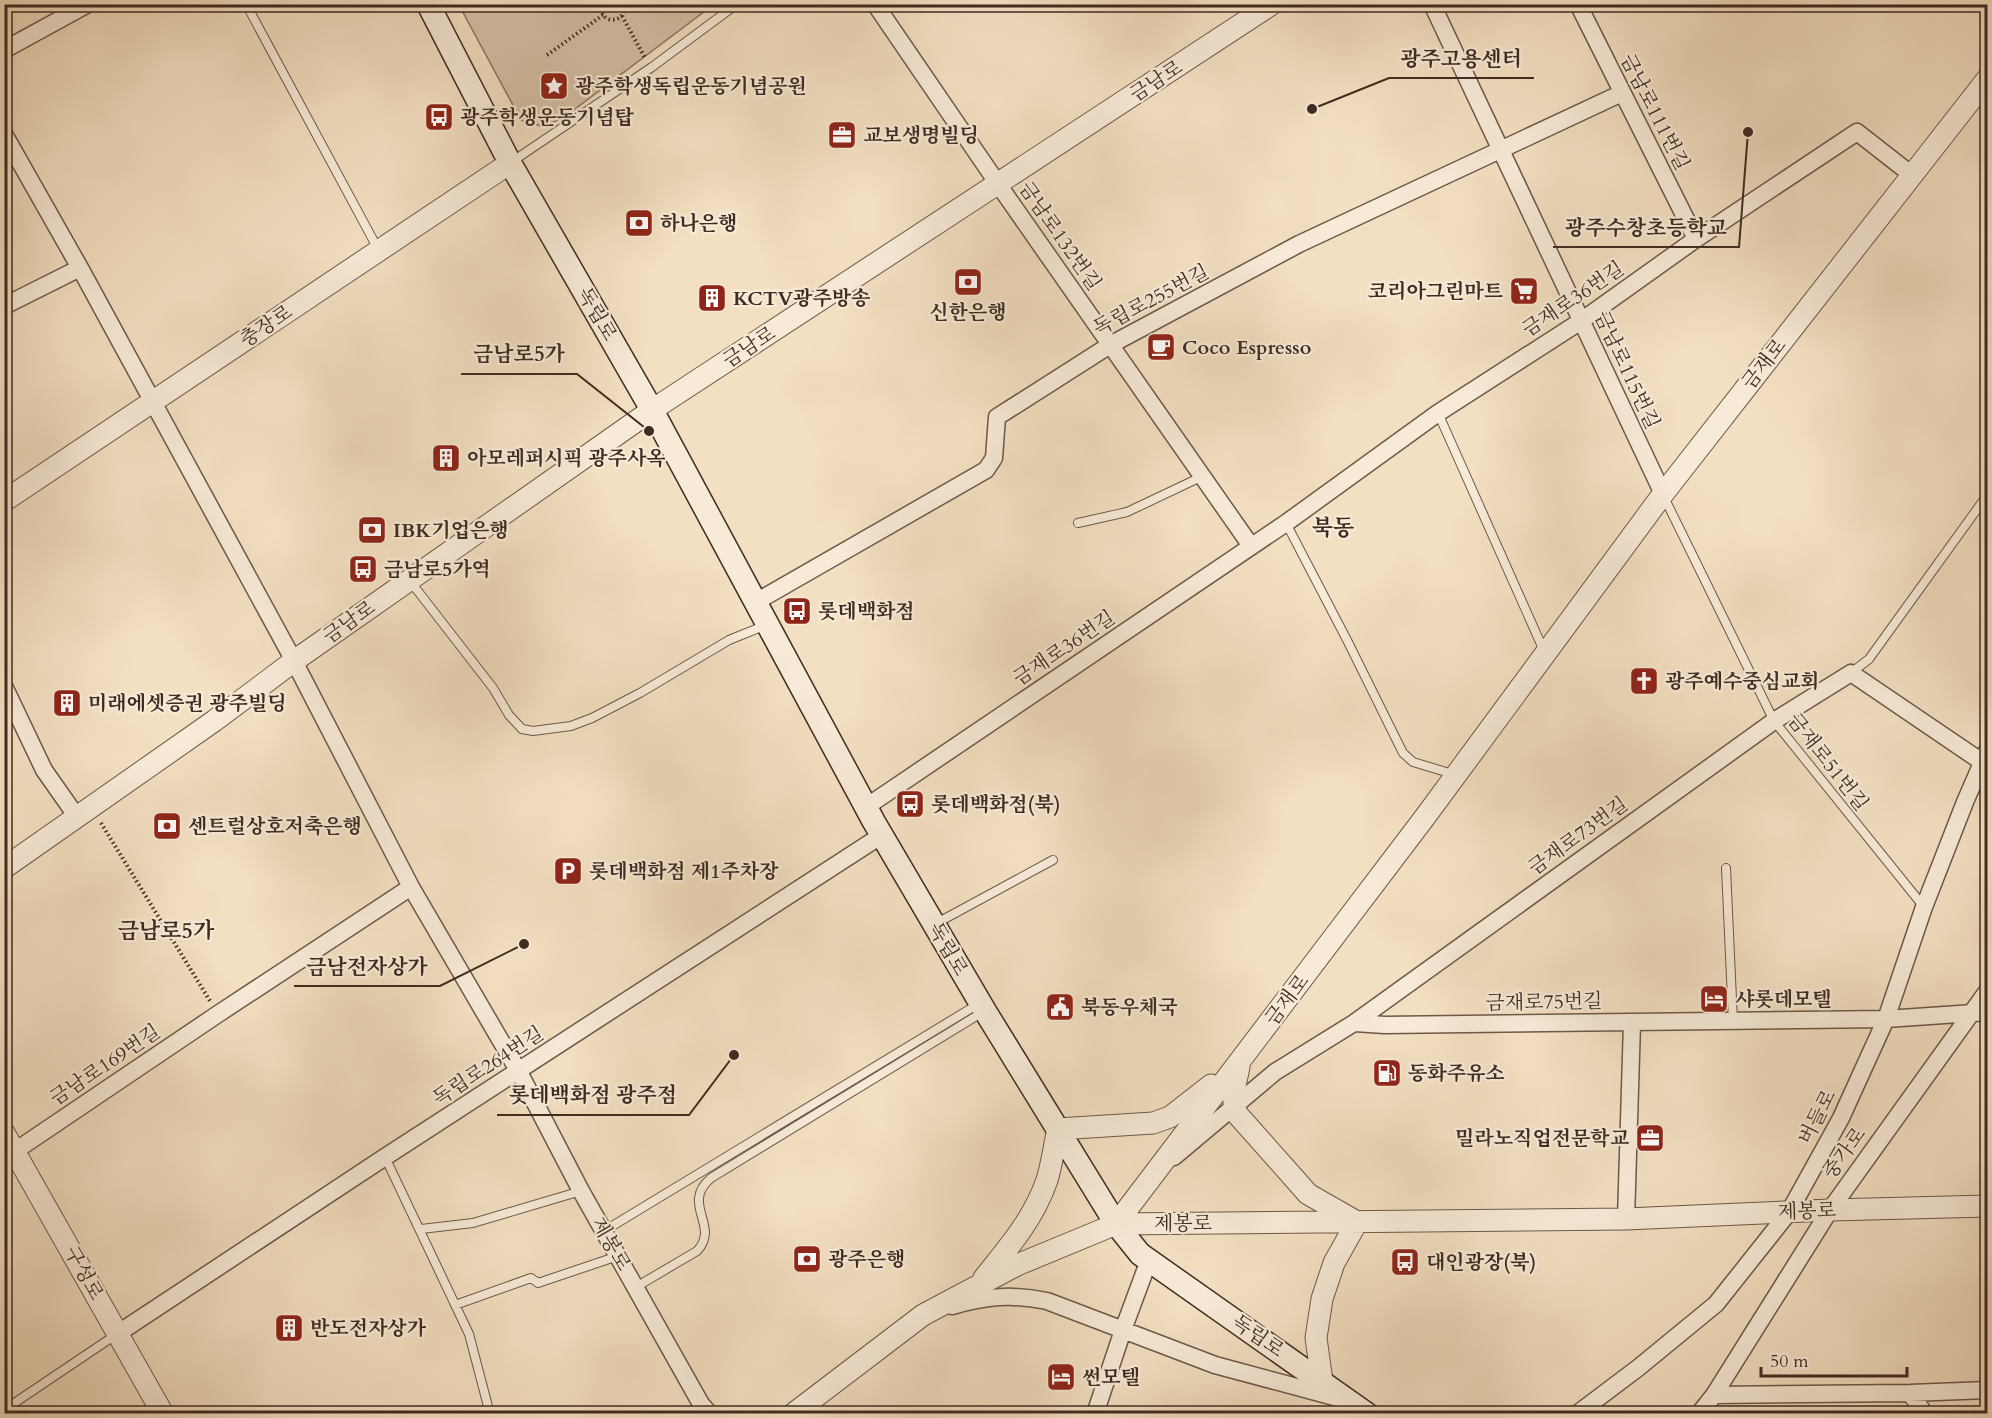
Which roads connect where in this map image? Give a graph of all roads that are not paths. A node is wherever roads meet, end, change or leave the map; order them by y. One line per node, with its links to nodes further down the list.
1 (88, 4): 9 (street)
2 (246, 4): 18 (lane)
3 (428, 4): 14 (main road, 독립로)
4 (737, 4): 14 (lane)
5 (1272, 4): 16 (street, 금남로)
6 (1432, 4): 13 (street, 금남로115번길)
7 (1578, 4): 11 (street, 금남로111번길)
8 (879, 6): 16 (street, 금남로132번길)
9 (4, 50)
10 (1988, 78): 15 (street, 금재로)
11 (1622, 93): 13 (street, 독립로255번길); 17 (street, 금남로111번길)
12 (4, 134): 19 (street)
13 (1500, 150): 21 (street, 금남로115번길); 22 (street, 독립로255번길)
14 (510, 163): 18 (street, 충장로); 24 (main road, 독립로)
15 (1912, 175): 17 (street, 금재로36번길); 27 (street, 금재로)
16 (998, 184): 22 (street, 금남로132번길); 24 (street, 금남로)
17 (1696, 239): 21 (street, 금재로36번길)
18 (379, 250): 23 (street, 충장로)
19 (80, 268): 20 (street); 23 (street)
20 (4, 306)
21 (1581, 321): 25 (street, 금재로36번길); 27 (street, 금남로115번길)
22 (1110, 345): 26 (street, 금남로132번길); 34 (street, 독립로255번길)
23 (153, 402): 29 (street, 충장로); 37 (street)
24 (652, 410): 33 (street, 금남로); 34 (main road, 독립로)
25 (1438, 413): 31 (street, 금재로36번길); 36 (lane)
26 (1203, 476): 30 (lane); 32 (street, 금남로132번길)
27 (1663, 494): 36 (street, 금재로); 40 (lane, 금재로51번길)
28 (1988, 494): 38 (lane, 금재로73번길)
29 (4, 501)
30 (1078, 523)
31 (1286, 523): 32 (street, 금재로36번길); 42 (lane)
32 (1251, 546): 43 (street, 금재로36번길)
33 (409, 580): 35 (lane); 37 (street, 금남로)
34 (754, 603): 35 (main road, 독립로)
35 (766, 624): 43 (main road, 독립로)
36 (1545, 654): 42 (street, 금재로)
37 (294, 661): 44 (street, 금남로); 49 (street)
38 (1851, 673): 40 (street, 금재로73번길); 41 (street, 버들로)
39 (4, 686): 44 (street)
40 (1774, 721): 50 (lane, 금재로51번길); 57 (street, 금재로73번길)
41 (1986, 759): 50 (street, 버들로)
42 (1457, 775): 59 (street, 금재로)
43 (866, 807): 45 (main road, 독립로)
44 (84, 812): 47 (street, 금남로)
45 (882, 835): 51 (main road, 독립로); 60 (street, 독립로264번길)
46 (1053, 860): 51 (lane)
47 (4, 868)
48 (1726, 868): 56 (lane)
49 (411, 887): 60 (street); 63 (street, 금남로169번길)
50 (1924, 908): 55 (street, 버들로)
51 (934, 925): 53 (main road, 독립로)
52 (1988, 990): 54 (street, 중가로)
53 (983, 1007): 62 (main road, 독립로); 74 (lane); 78 (lane)
54 (1979, 1012): 55 (street, 금재로75번길); 68 (street, 중가로)
55 (1886, 1019): 56 (street, 금재로75번길); 69 (street, 버들로)
56 (1733, 1021): 58 (street, 금재로75번길)
57 (1354, 1023): 58 (street, 금재로75번길); 61 (street, 금재로73번길)
58 (1632, 1023): 70 (street)
59 (1241, 1059): 61 (street); 62 (street); 65 (street, 금재로)
60 (519, 1072): 64 (street, 독립로264번길); 66 (street, 제봉로)
61 (1233, 1107): 65 (street, 금재로73번길); 71 (street)
62 (1058, 1129): 72 (main road, 독립로); 77 (street)
63 (10, 1142): 82 (street, 구성로)
64 (385, 1157): 73 (lane); 82 (street, 독립로264번길)
65 (1153, 1174): 72 (street, 금재로)
66 (581, 1191): 73 (lane); 74 (street, 제봉로)
67 (1988, 1206): 68 (street, 제봉로)
68 (1830, 1210): 69 (street, 제봉로); 86 (street, 중가로)
69 (1789, 1212): 70 (street, 제봉로); 94 (street, 버들로)
70 (1626, 1219): 71 (street, 제봉로)
71 (1357, 1222): 72 (street, 제봉로); 83 (street)
72 (1116, 1224): 76 (main road, 독립로); 77 (street, 제봉로)
73 (421, 1229): 79 (lane)
74 (604, 1231): 75 (street, 제봉로)
75 (618, 1256): 78 (street, 제봉로); 79 (lane)
76 (1149, 1260): 81 (street); 83 (main road, 독립로)
77 (978, 1285): 80 (street, 제봉로)
78 (636, 1287): 91 (street, 제봉로)
79 (455, 1305): 90 (lane)
80 (923, 1315): 81 (street); 92 (street, 제봉로)
81 (1123, 1330): 87 (street); 93 (street)
82 (117, 1334): 88 (lane); 89 (street, 구성로)
83 (1322, 1381): 87 (main road, 독립로)
84 (1988, 1390): 85 (street)
85 (1910, 1393): 86 (street); 96 (street)
86 (1714, 1395): 95 (street, 중가로)
87 (1359, 1408)
88 (4, 1410)
89 (163, 1413)
90 (490, 1413)
91 (710, 1413)
92 (793, 1413)
93 (1095, 1413)
94 (1576, 1413)
95 (1699, 1413)
96 (1925, 1413)

